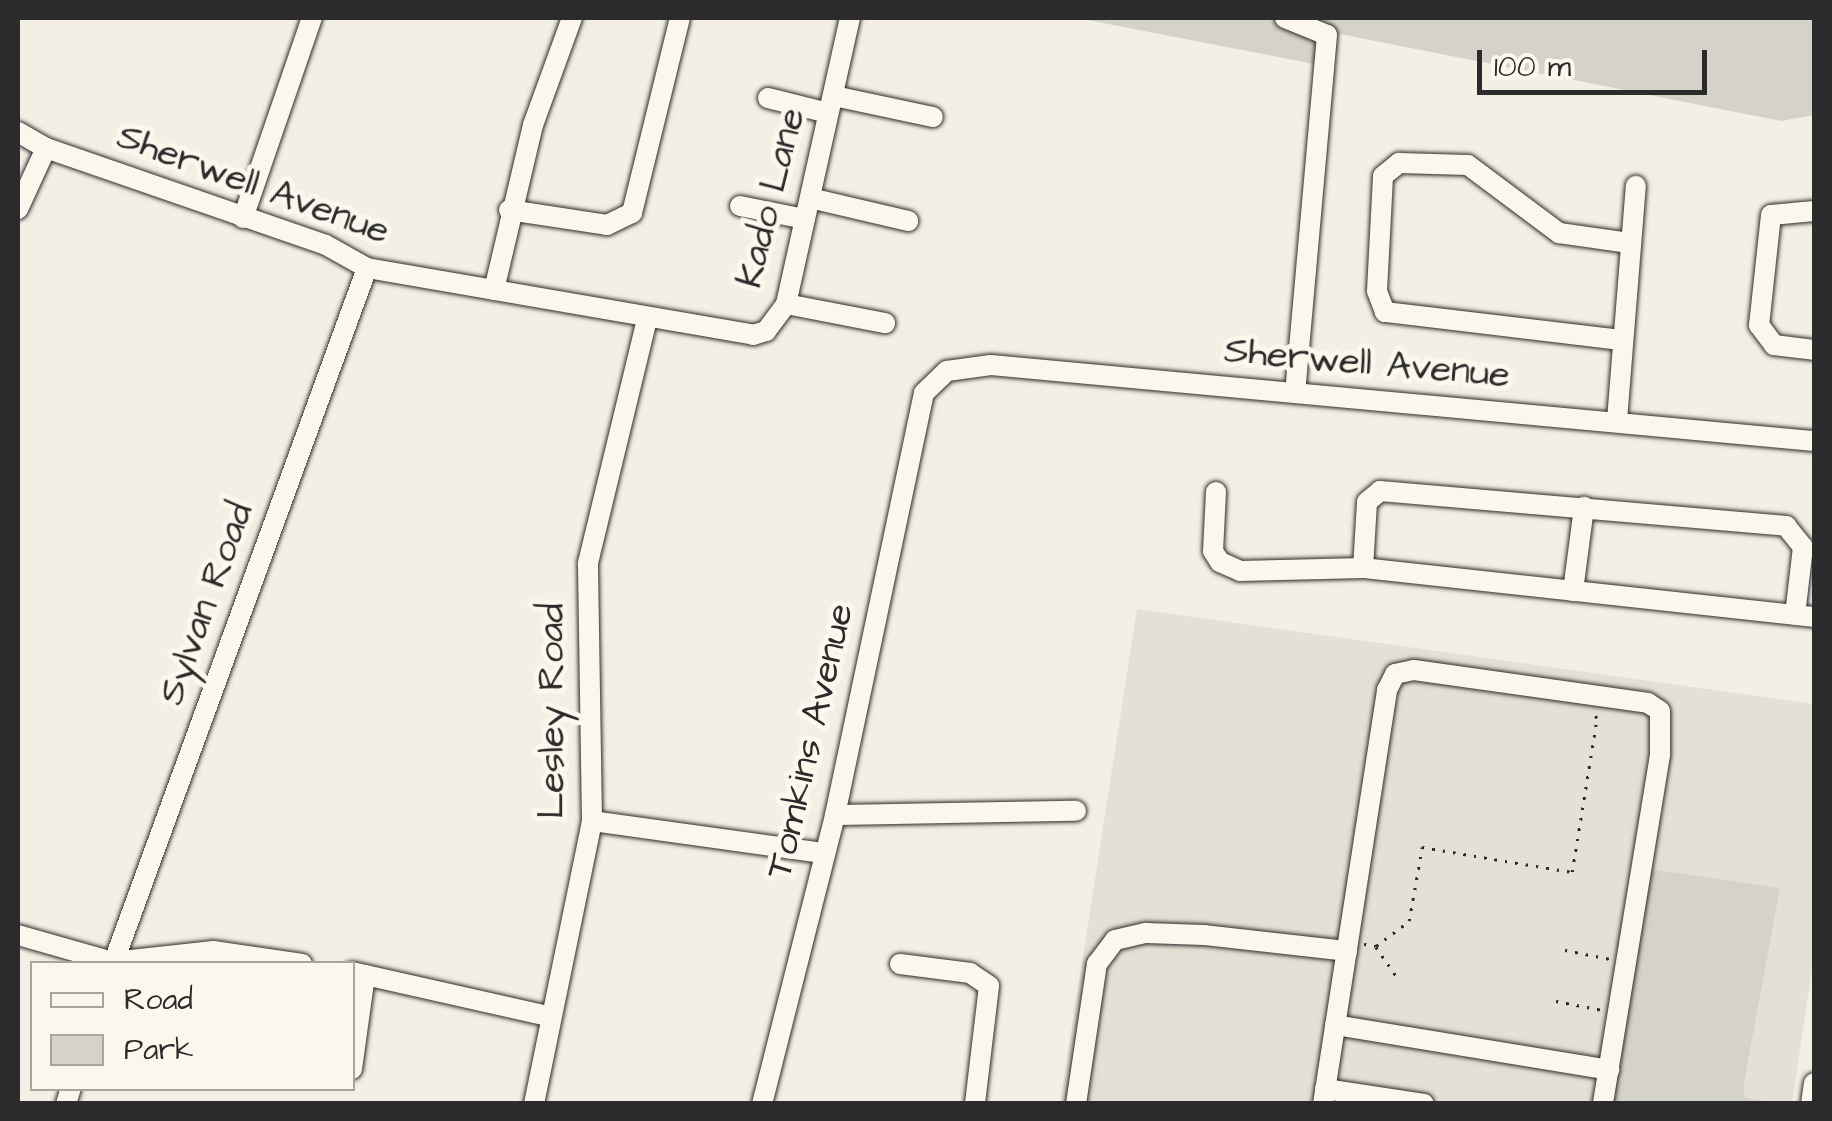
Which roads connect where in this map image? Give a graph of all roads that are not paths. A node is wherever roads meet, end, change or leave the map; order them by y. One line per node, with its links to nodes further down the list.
1 (312, 18): 17 (street)
2 (572, 18): 15 (street)
3 (680, 18): 15 (street)
4 (850, 18): 7 (street, Kado Lane)
5 (1284, 18): 28 (street)
6 (768, 98): 7 (street)
7 (831, 104): 8 (street); 14 (street, Kado Lane)
8 (933, 117)
9 (18, 132): 10 (street, Sherwell Avenue)
10 (46, 148): 13 (street); 17 (street, Sherwell Avenue)
11 (1636, 186): 19 (street)
12 (740, 206): 14 (street)
13 (18, 208)
14 (807, 209): 18 (street); 22 (street, Kado Lane)
15 (509, 210): 21 (street)
16 (1814, 210): 26 (street)
17 (242, 218): 20 (street, Sherwell Avenue)
18 (908, 221)
19 (1629, 242): 25 (street); 25 (street)
20 (367, 268): 21 (street, Sherwell Avenue); 43 (street, Sylvan Road)
21 (494, 290): 23 (street, Sherwell Avenue)
22 (786, 304): 23 (street, Kado Lane); 24 (street)
23 (647, 319): 38 (street, Lesley Road)
24 (885, 324)
25 (1620, 340): 29 (street)
26 (1814, 350)
27 (924, 393): 28 (street, Sherwell Avenue); 37 (street, Tomkins Avenue)
28 (1295, 393): 29 (street, Sherwell Avenue)
29 (1617, 420): 30 (street, Sherwell Avenue)
30 (1814, 440)
31 (1216, 492): 33 (street)
32 (1584, 507): 33 (street); 34 (street); 35 (street)
33 (1363, 568): 34 (street)
34 (1573, 591): 35 (street)
35 (1805, 616)
36 (1076, 811): 37 (street)
37 (835, 815): 39 (street, Tomkins Avenue)
38 (592, 821): 39 (street); 49 (street, Lesley Road)
39 (822, 853): 56 (street, Tomkins Avenue)
40 (18, 935): 42 (street)
41 (1347, 947): 50 (street); 52 (street); 58 (street)
42 (106, 961)
43 (114, 961)
44 (131, 961): 45 (street)
45 (280, 961)
46 (900, 964): 57 (street)
47 (359, 974): 48 (street); 49 (street)
48 (359, 1003): 51 (street)
49 (551, 1017): 55 (street, Lesley Road)
50 (1335, 1025): 52 (street); 54 (street)
51 (355, 1041)
52 (1609, 1070): 60 (street)
53 (1814, 1083): 61 (street)
54 (1324, 1096): 59 (street)
55 (534, 1104)
56 (762, 1104)
57 (975, 1104)
58 (1076, 1104)
59 (1424, 1104)
60 (1603, 1104)
61 (1811, 1104)

